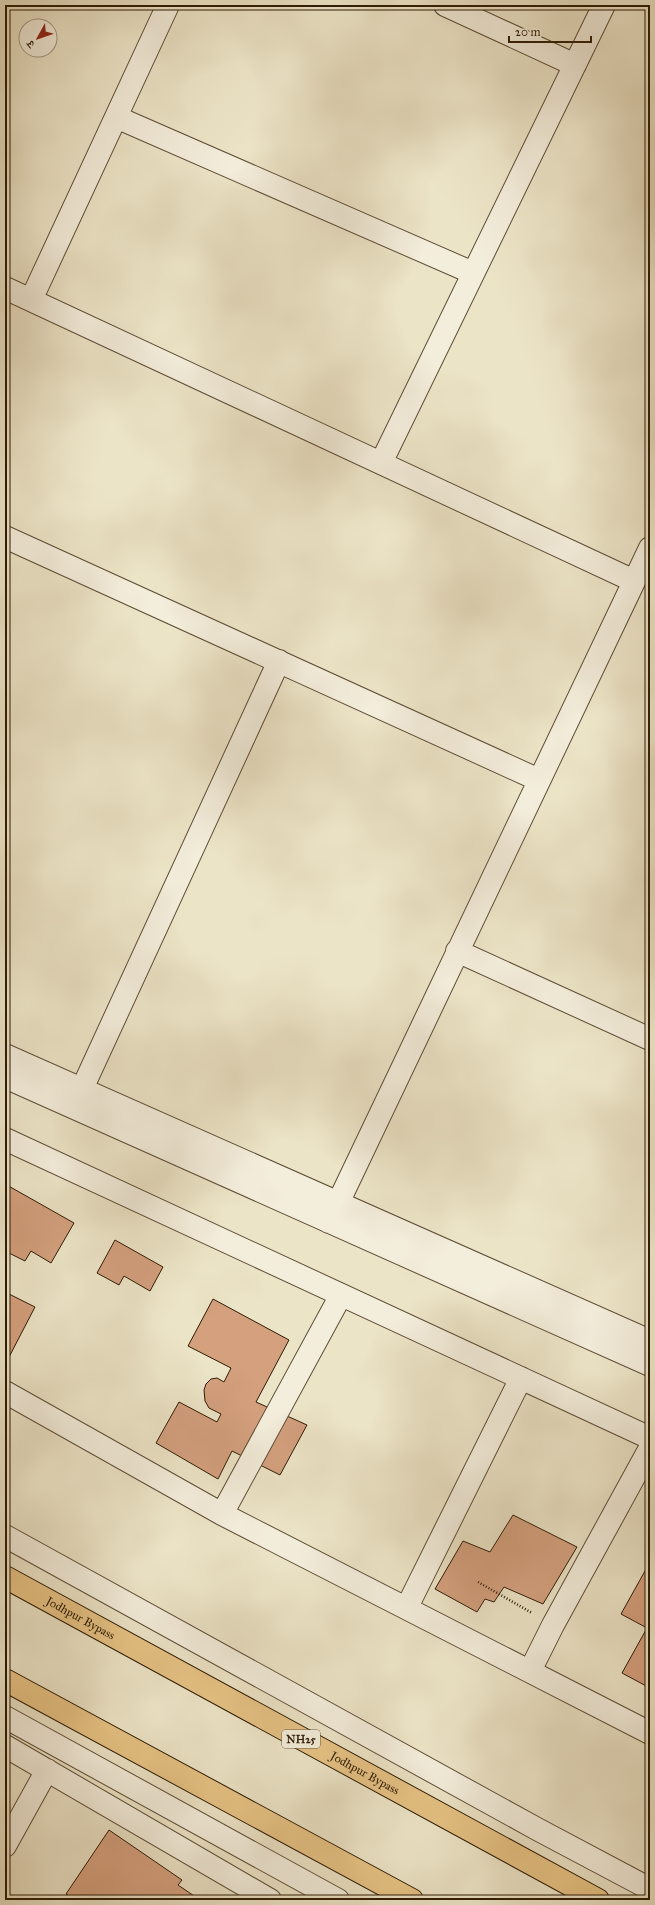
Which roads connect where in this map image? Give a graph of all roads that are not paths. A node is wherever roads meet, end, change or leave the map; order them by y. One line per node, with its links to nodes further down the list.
1 (168, 5): 5 (street)
2 (445, 5): 4 (street)
3 (604, 5): 4 (street)
4 (575, 64): 6 (street)
5 (116, 117): 6 (street); 8 (street)
6 (473, 273): 9 (street)
7 (5, 288): 8 (street)
8 (31, 300): 9 (street)
9 (381, 463): 12 (street)
10 (5, 537): 13 (street)
11 (650, 548): 12 (street)
12 (634, 581): 14 (street)
13 (279, 661): 14 (street); 19 (street)
14 (539, 780): 15 (street)
15 (457, 951): 16 (street); 21 (street)
16 (650, 1039)
17 (5, 1055): 19 (street)
18 (5, 1077): 21 (street)
19 (82, 1089): 21 (street)
20 (5, 1139): 22 (street)
21 (333, 1212): 23 (street); 24 (street)
22 (341, 1295): 25 (street); 29 (street)
23 (650, 1341)
24 (650, 1365)
25 (521, 1378): 27 (street); 32 (street)
26 (5, 1392): 29 (street)
27 (650, 1438)
28 (650, 1448): 33 (street)
29 (222, 1514): 32 (street)
30 (5, 1536): 40 (street)
31 (5, 1577): 44 (highway, Jodhpur Bypass / NH25)
32 (407, 1607): 33 (street)
33 (530, 1671): 36 (street)
34 (5, 1680): 43 (highway)
35 (5, 1718): 42 (street)
36 (650, 1732)
37 (5, 1746): 38 (street)
38 (47, 1770): 39 (street); 41 (street)
39 (5, 1846)
40 (650, 1889)
41 (270, 1900)
42 (338, 1900)
43 (412, 1900)
44 (598, 1900)

